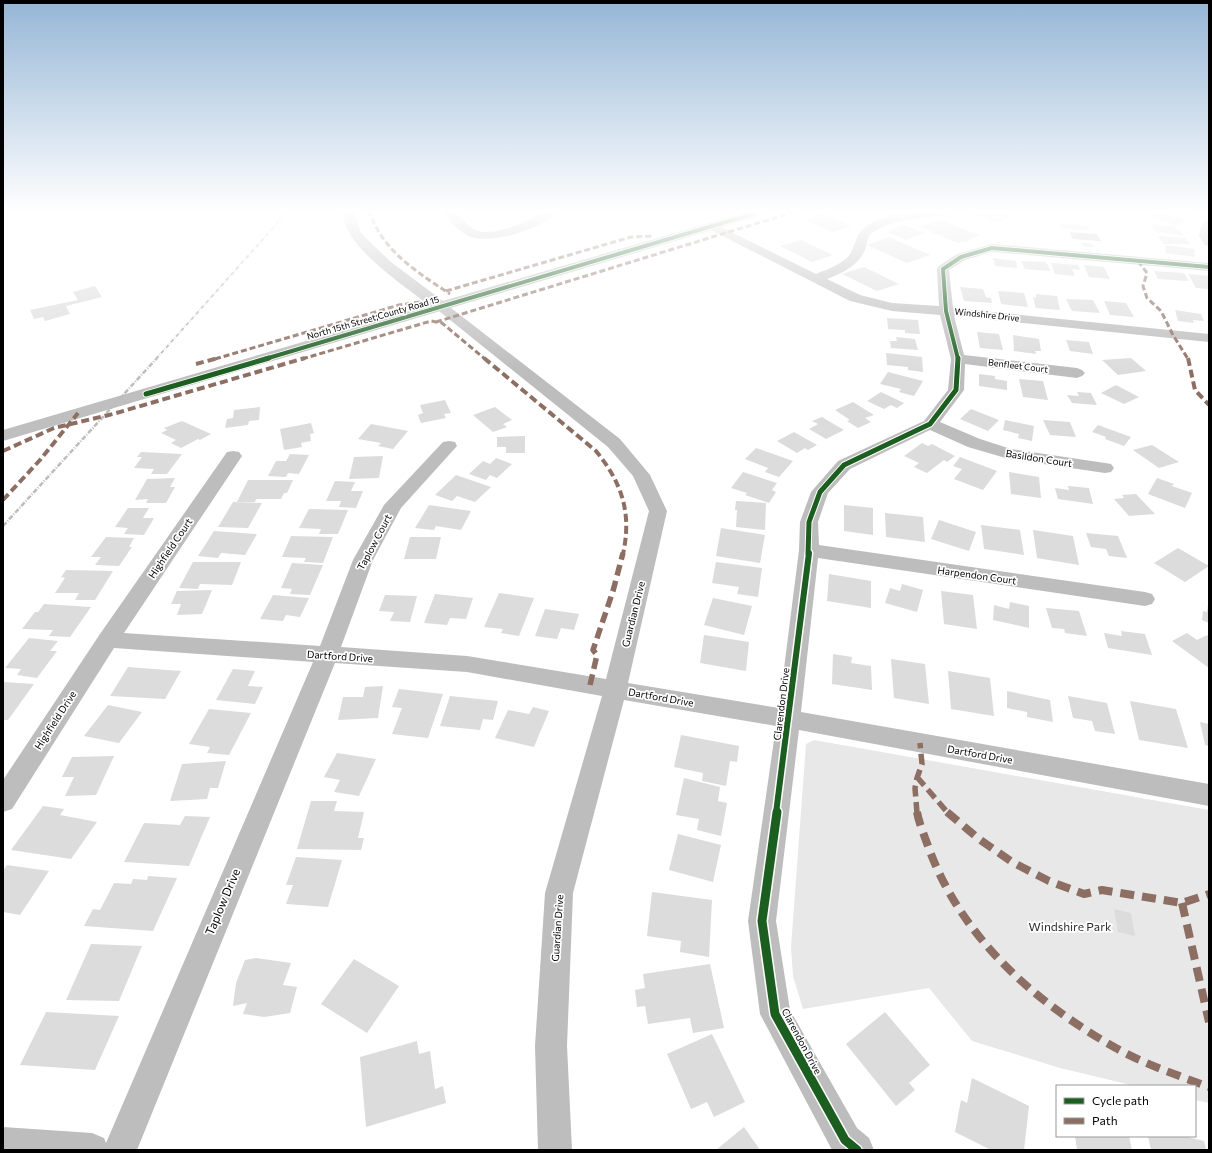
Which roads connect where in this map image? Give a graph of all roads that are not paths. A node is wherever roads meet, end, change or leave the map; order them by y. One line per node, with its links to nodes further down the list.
1 (385, 264): 9 (street, Guardian Drive)
2 (585, 264): 9 (street, North 15th Street;County Road 15)
3 (787, 264): 8 (street, Windshire Drive)
4 (846, 264): 8 (street)
5 (950, 264): 10 (street, Clarendon Drive)
6 (1173, 264): 7 (street, Clarendon Drive)
7 (1209, 267)
8 (815, 278): 10 (street, Windshire Drive)
9 (441, 307): 15 (street, North 15th Street;County Road 15); 23 (street, Guardian Drive)
10 (946, 311): 11 (street, Windshire Drive); 12 (street, Clarendon Drive)
11 (1209, 338)
12 (958, 359): 13 (street, Benfleet Court); 14 (street, Clarendon Drive)
13 (1077, 373)
14 (930, 424): 18 (street, Basildon Court); 19 (street, Clarendon Drive)
15 (3, 436)
16 (449, 446): 22 (street, Taplow Court)
17 (233, 456): 21 (street, Highfield Court)
18 (1105, 468)
19 (809, 550): 20 (street, Harpendon Court); 24 (street, Clarendon Drive)
20 (1146, 599)
21 (108, 640): 22 (street, Dartford Drive); 26 (street, Highfield Drive)
22 (327, 655): 23 (street, Dartford Drive); 29 (street, Taplow Drive)
23 (615, 689): 24 (street, Dartford Drive); 30 (street, Guardian Drive)
24 (790, 719): 25 (street, Dartford Drive); 31 (street, Clarendon Drive)
25 (1209, 795)
26 (3, 801)
27 (3, 1144): 28 (street)
28 (92, 1150)
29 (120, 1150)
30 (556, 1150)
31 (857, 1150)

